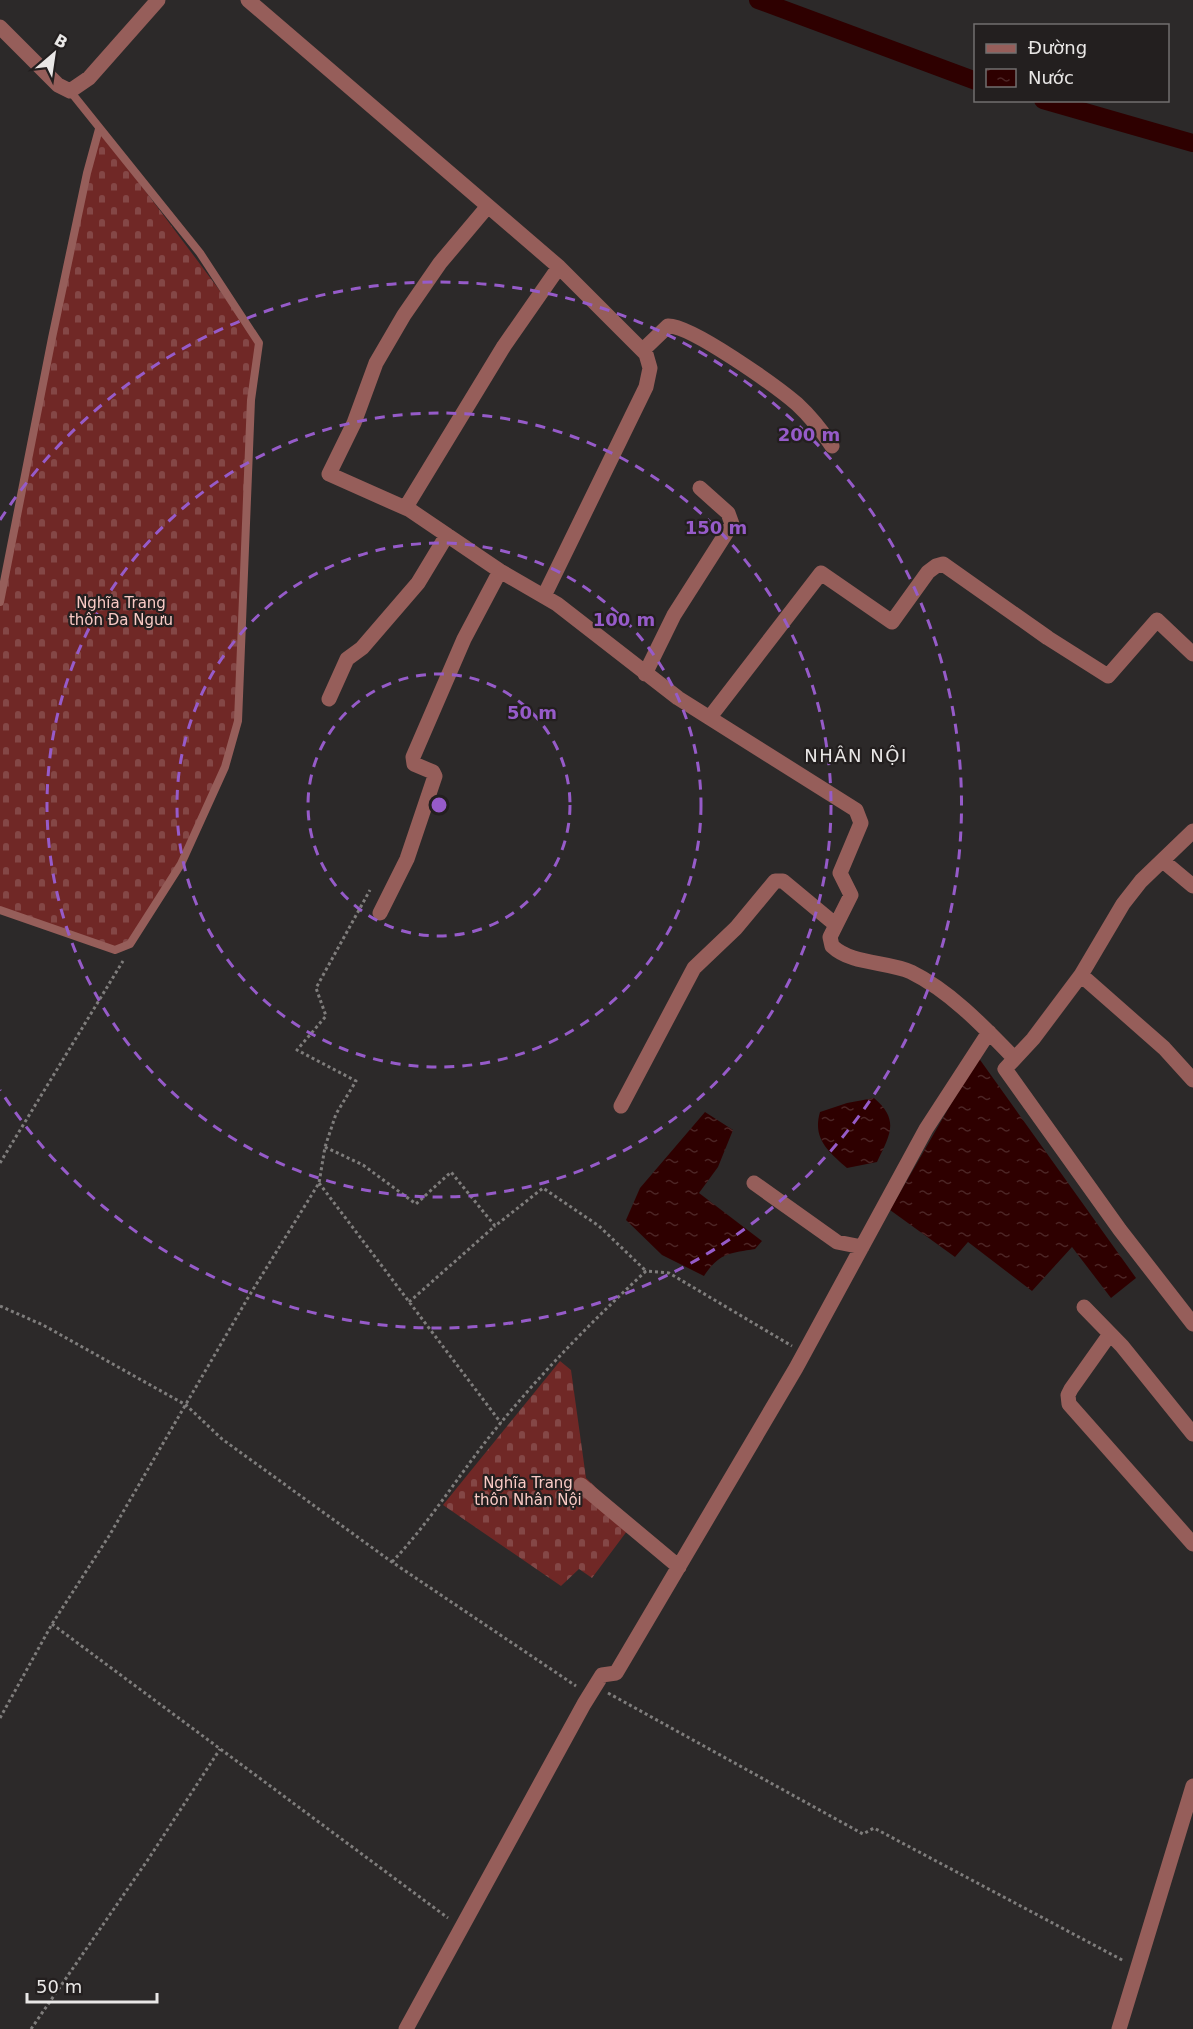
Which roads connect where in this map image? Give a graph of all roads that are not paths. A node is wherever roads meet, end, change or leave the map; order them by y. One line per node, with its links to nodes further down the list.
1 (158, 0): 4 (street)
2 (248, 0): 6 (street)
3 (0, 27): 4 (street)
4 (70, 91): 5 (lane)
5 (99, 129): 15 (lane); 23 (lane)
6 (488, 206): 7 (street); 11 (street)
7 (559, 267): 8 (street); 11 (street)
8 (643, 351): 9 (street); 14 (street)
9 (832, 446)
10 (700, 488): 17 (street)
11 (406, 507): 12 (street)
12 (447, 535): 13 (street); 18 (street)
13 (500, 571): 14 (street); 24 (street)
14 (544, 596): 17 (street)
15 (0, 602)
16 (1193, 654): 19 (street)
17 (645, 674): 19 (street)
18 (329, 699)
19 (710, 717): 25 (street)
20 (1193, 831): 21 (street)
21 (1163, 861): 22 (street); 26 (street)
22 (1193, 886)
23 (0, 910)
24 (380, 913)
25 (836, 925): 27 (street); 30 (street)
26 (1081, 975): 28 (street); 29 (street)
27 (989, 1032): 28 (street); 32 (street)
28 (1014, 1058): 34 (street)
29 (1193, 1080)
30 (621, 1106)
31 (754, 1183): 32 (street)
32 (862, 1247): 39 (street)
33 (1084, 1307): 35 (street)
34 (1193, 1324)
35 (1110, 1334): 36 (street); 38 (street)
36 (1193, 1434)
37 (581, 1485): 39 (street)
38 (1193, 1544)
39 (679, 1567): 41 (street)
40 (1193, 1786): 42 (street)
41 (406, 2029)
42 (1119, 2029)

